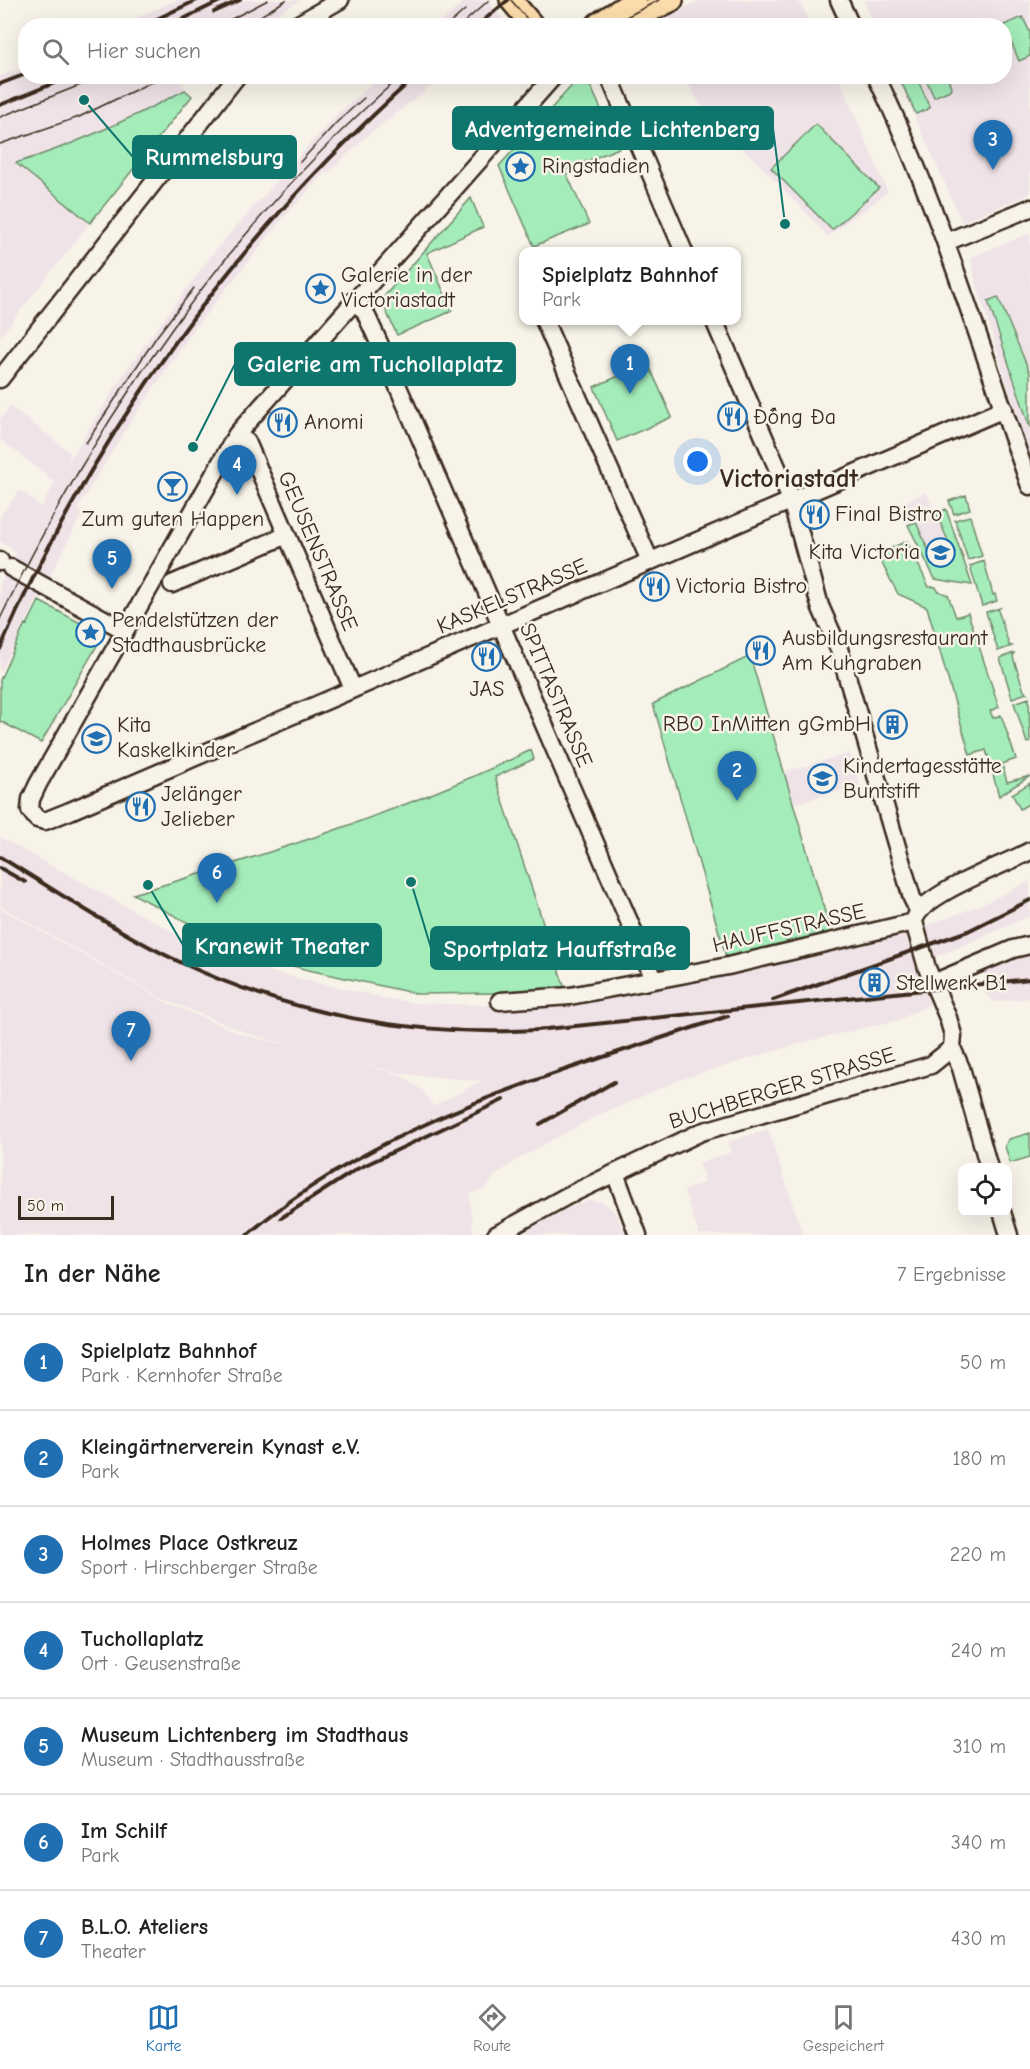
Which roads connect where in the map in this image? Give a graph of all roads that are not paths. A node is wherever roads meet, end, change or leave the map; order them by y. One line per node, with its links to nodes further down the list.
1 (340, 0): 6 (street)
2 (511, 0): 7 (main road)
3 (636, 0): 8 (main road)
4 (672, 0): 9 (main road)
5 (839, 0): 10 (street)
6 (309, 18)
7 (526, 18)
8 (609, 18)
9 (635, 18)
10 (847, 18)
11 (231, 84): 21 (street)
12 (547, 84): 18 (street)
13 (612, 84): 17 (street)
14 (880, 84): 16 (street)
15 (1030, 208): 16 (street)
16 (946, 242): 22 (street)
17 (682, 247)
18 (353, 301): 23 (street); 31 (street, SPITTASTRASSE)
19 (546, 325): 28 (street)
20 (716, 325): 26 (street)
21 (0, 379)
22 (1004, 409): 24 (street); 26 (street, KASKELSTRASSE)
23 (237, 434): 27 (street, GEUSENSTRASSE); 32 (street)
24 (1024, 449): 25 (street)
25 (1030, 486)
26 (791, 500): 28 (street, KASKELSTRASSE); 35 (street)
27 (287, 535): 30 (street); 33 (street, GEUSENSTRASSE)
28 (650, 561): 31 (street, KASKELSTRASSE)
29 (4, 564): 32 (street)
30 (172, 584)
31 (501, 625): 33 (street, KASKELSTRASSE); 37 (street, SPITTASTRASSE)
32 (124, 630): 33 (street, KASKELSTRASSE)
33 (353, 689)
34 (1030, 851): 35 (street, HAUFFSTRASSE)
35 (916, 916): 37 (street, HAUFFSTRASSE); 38 (street)
36 (1030, 945): 38 (street)
37 (654, 979): 39 (street, HAUFFSTRASSE)
38 (933, 983): 40 (street)
39 (500, 1001)
40 (952, 1048): 41 (street); 42 (street, BUCHBERGER STRASSE)
41 (988, 1163)
42 (615, 1173): 44 (street, BUCHBERGER STRASSE); 45 (street)
43 (1004, 1217): 46 (street)
44 (496, 1235)
45 (638, 1235)
46 (1009, 1235)

